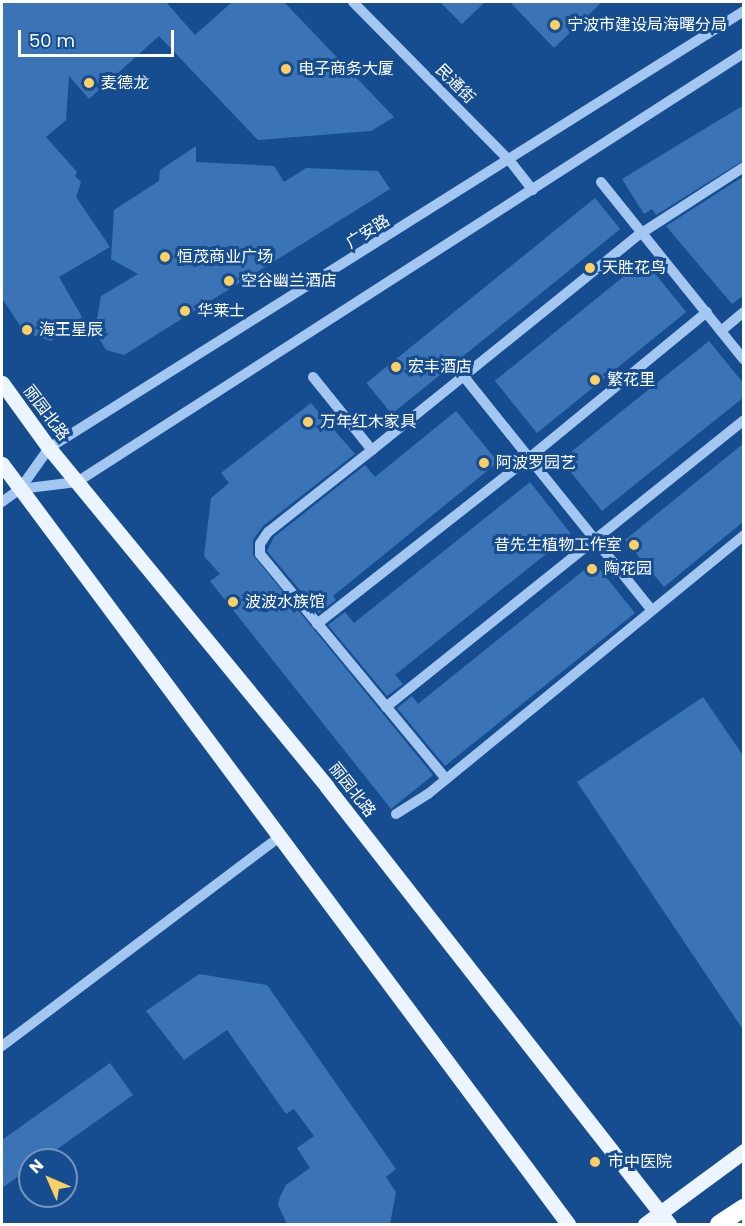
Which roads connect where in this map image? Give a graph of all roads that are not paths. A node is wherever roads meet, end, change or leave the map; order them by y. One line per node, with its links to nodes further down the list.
1 (353, 2): 4 (street, 民通街)
2 (744, 11): 4 (street, 广安路)
3 (744, 53): 7 (street, 广安路)
4 (510, 161): 7 (street, 民通街); 17 (street, 广安路)
5 (744, 167): 8 (street)
6 (601, 182): 8 (street)
7 (533, 190): 21 (street, 广安路)
8 (640, 234): 9 (street); 14 (street)
9 (707, 312): 11 (street); 19 (street)
10 (744, 312): 11 (street)
11 (721, 331): 12 (street)
12 (744, 360)
13 (314, 376): 18 (street)
14 (465, 378): 18 (street); 19 (street)
15 (2, 383): 17 (main road, 丽园北路)
16 (744, 420): 25 (street)
17 (49, 448): 21 (main road, 丽园北路); 22 (street, 广安路)
18 (372, 450): 27 (street)
19 (529, 458): 25 (street); 27 (street)
20 (2, 464): 22 (main road)
21 (77, 482): 22 (street, 广安路); 35 (main road, 丽园北路)
22 (20, 489): 23 (street, 广安路); 31 (main road)
23 (2, 502)
24 (744, 535): 26 (street)
25 (594, 539): 26 (street); 28 (street)
26 (651, 609): 29 (street)
27 (317, 624): 28 (street)
28 (386, 707): 29 (street)
29 (446, 779): 30 (street)
30 (396, 814)
31 (277, 839): 32 (street); 36 (main road)
32 (2, 1046)
33 (744, 1151): 35 (main road)
34 (744, 1208): 38 (highway)
35 (665, 1219): 37 (main road)
36 (568, 1224)
37 (645, 1224)
38 (719, 1224)

